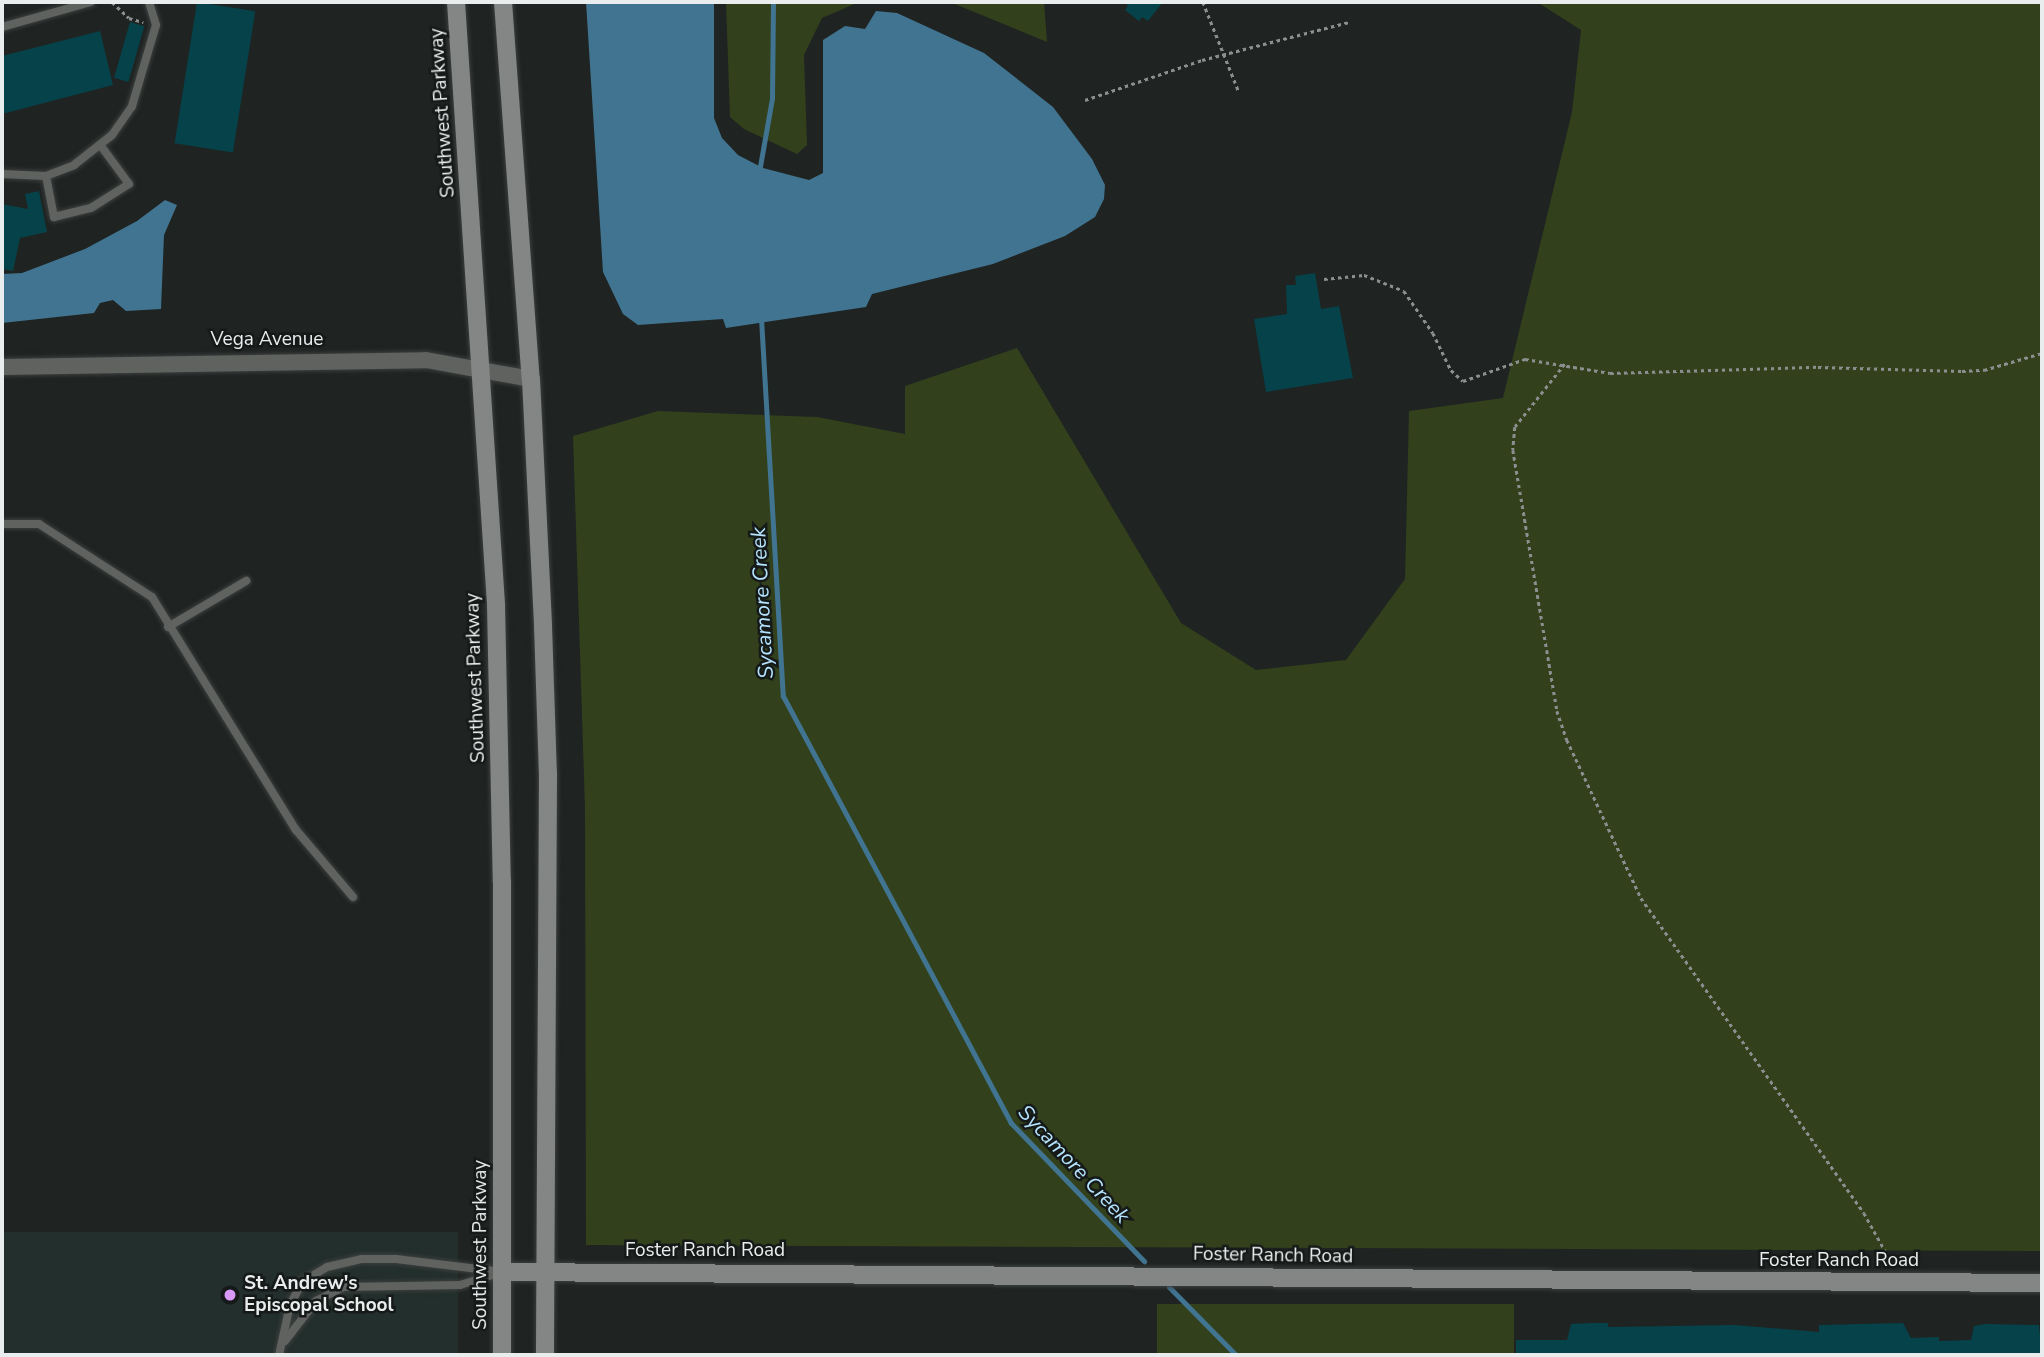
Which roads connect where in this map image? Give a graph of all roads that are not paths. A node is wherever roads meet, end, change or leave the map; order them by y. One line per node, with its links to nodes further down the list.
1 (91, 2): 5 (lane)
2 (149, 2): 6 (lane)
3 (456, 2): 10 (main road, Southwest Parkway)
4 (503, 2): 11 (main road)
5 (2, 27)
6 (101, 146): 8 (lane); 8 (lane)
7 (2, 174): 8 (lane)
8 (46, 176)
9 (2, 367): 10 (street, Vega Avenue)
10 (483, 373): 11 (street, Vega Avenue); 16 (main road, Southwest Parkway)
11 (531, 379): 17 (main road)
12 (2, 524): 14 (lane)
13 (246, 581): 14 (lane)
14 (168, 627): 15 (lane)
15 (353, 897)
16 (503, 1272): 17 (main road, Foster Ranch Road); 19 (lane); 19 (lane); 21 (main road, Southwest Parkway)
17 (545, 1272): 18 (main road, Foster Ranch Road); 22 (main road)
18 (2042, 1283)
19 (283, 1343): 20 (lane)
20 (279, 1355)
21 (502, 1355)
22 (545, 1355)

